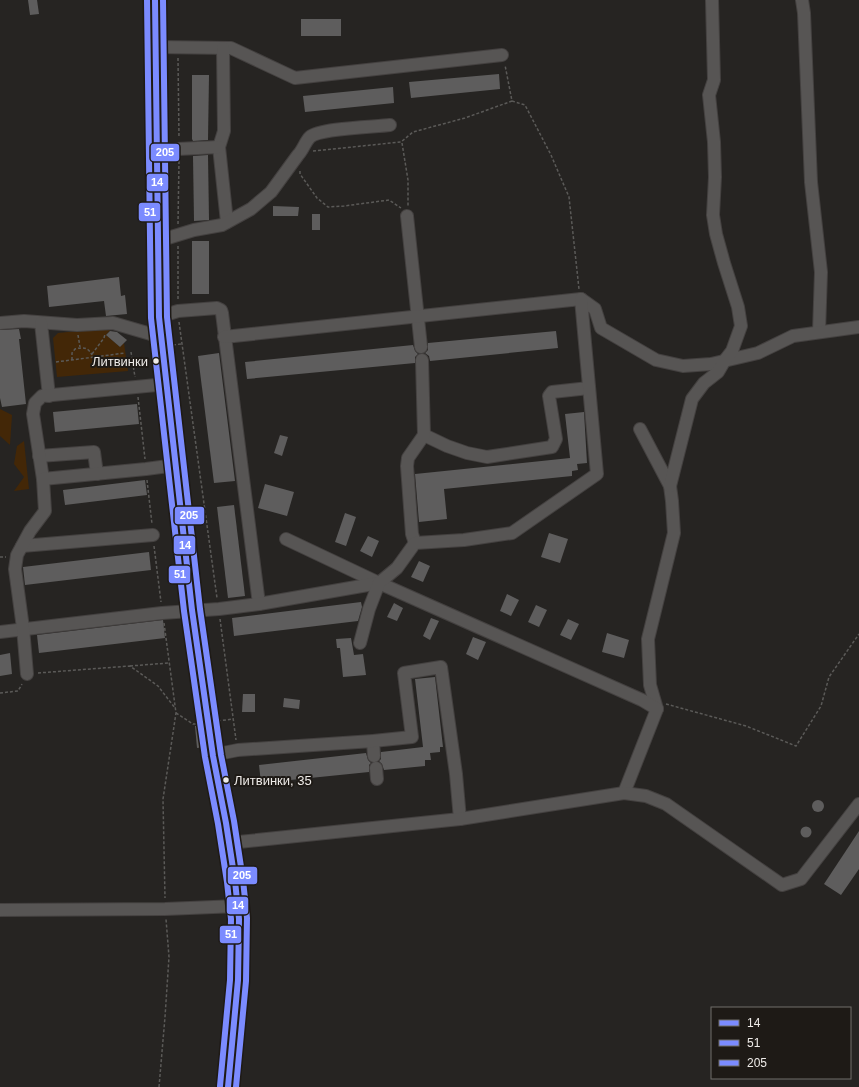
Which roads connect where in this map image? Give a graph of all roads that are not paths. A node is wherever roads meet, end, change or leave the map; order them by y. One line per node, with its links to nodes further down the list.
1 (155, 0): 4 (street)
2 (712, 0): 24 (street)
3 (802, 0): 19 (street)
4 (156, 47): 5 (street); 9 (street)
5 (223, 48): 6 (street); 8 (street)
6 (502, 55)
7 (390, 125): 11 (street)
8 (219, 147): 9 (street); 11 (street)
9 (157, 150): 12 (street)
10 (406, 216): 15 (street)
11 (227, 222): 12 (street)
12 (158, 241): 14 (street)
13 (580, 299): 15 (street); 24 (street); 26 (street)
14 (159, 317): 20 (street); 21 (street)
15 (418, 317): 20 (street); 22 (street)
16 (0, 323): 17 (street)
17 (40, 323): 21 (street); 27 (street)
18 (859, 327): 19 (street)
19 (819, 332): 24 (street)
20 (224, 337): 40 (street)
21 (164, 341): 25 (street)
22 (421, 347)
23 (422, 360): 29 (street)
24 (725, 360): 34 (street)
25 (167, 384): 27 (street); 31 (street)
26 (589, 388): 29 (street); 37 (street)
27 (49, 396): 30 (street)
28 (640, 429): 34 (street)
29 (424, 435): 37 (street)
30 (39, 456): 32 (street); 33 (street)
31 (176, 465): 32 (street); 41 (street)
32 (97, 474): 33 (street)
33 (43, 479): 38 (street)
34 (670, 486): 46 (street)
35 (153, 534): 38 (street)
36 (286, 539): 39 (street)
37 (415, 543): 39 (street)
38 (22, 546): 42 (street)
39 (379, 583): 40 (street); 44 (street); 46 (street)
40 (259, 604): 41 (street)
41 (192, 610): 42 (street); 48 (street)
42 (23, 628): 43 (street); 45 (street)
43 (0, 632)
44 (360, 643)
45 (27, 674)
46 (657, 709): 50 (street)
47 (373, 741): 48 (street); 49 (street); 52 (street)
48 (213, 755): 53 (street)
49 (376, 767)
50 (624, 793): 51 (street); 52 (street)
51 (859, 804)
52 (460, 819): 53 (street)
53 (229, 843): 54 (street)
54 (238, 906): 55 (street); 56 (street)
55 (0, 910)
56 (228, 1087)

